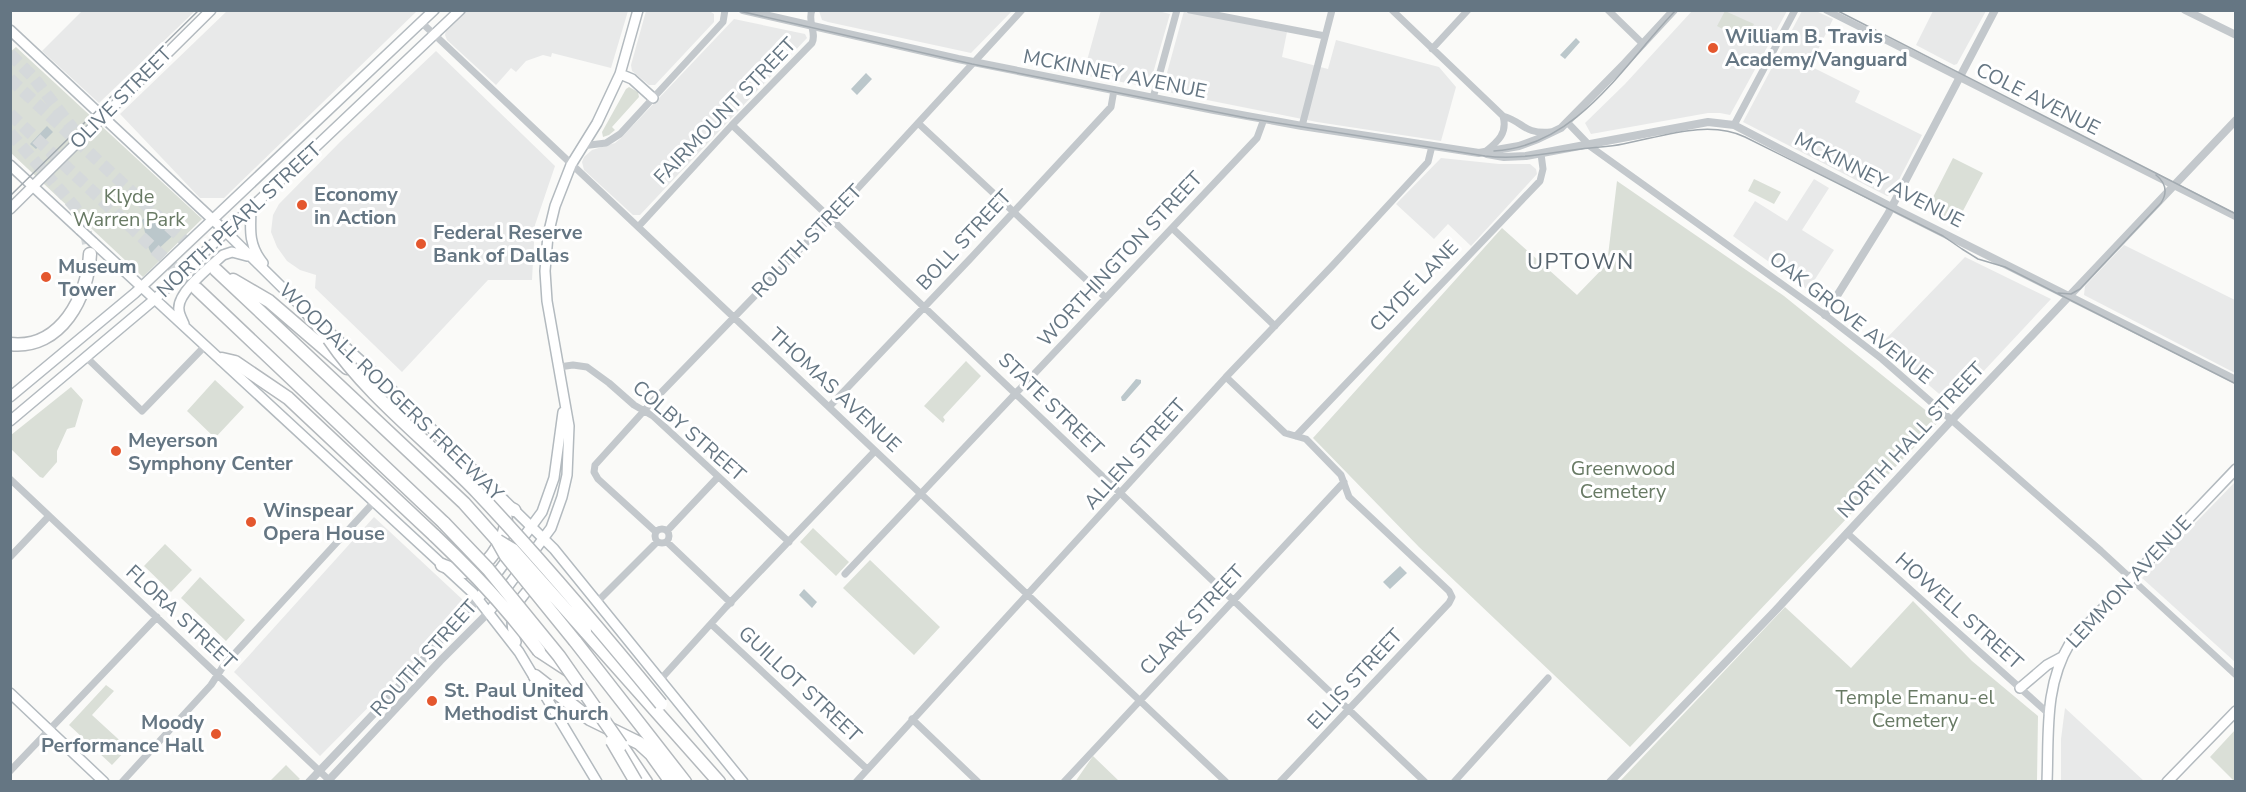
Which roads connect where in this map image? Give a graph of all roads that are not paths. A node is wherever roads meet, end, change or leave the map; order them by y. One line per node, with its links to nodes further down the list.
1 (211, 10): 34 (main road, OLIVE STREET)
2 (434, 10): 20 (main road, NORTH PEARL STREET)
3 (460, 10): 23 (main road, NORTH PEARL STREET)
4 (638, 10): 29 (main road, ROUTH STREET)
5 (725, 10): 33 (street)
6 (743, 10): 21 (street, MCKINNEY AVENUE)
7 (812, 10): 21 (street, FAIRMOUNT STREET)
8 (1022, 10): 28 (street, ROUTH STREET)
9 (1177, 10): 32 (street)
10 (1190, 10): 25 (street)
11 (1332, 10): 25 (street)
12 (1392, 10): 27 (street)
13 (1468, 10): 27 (street)
14 (1608, 10): 26 (street)
15 (1674, 10): 26 (street)
16 (1795, 10): 41 (street)
17 (1826, 10): 30 (street, COLE AVENUE)
18 (1995, 10): 30 (street)
19 (2185, 10): 24 (street)
20 (421, 22): 23 (street, THOMAS AVENUE); 59 (main road, NORTH PEARL STREET)
21 (812, 27): 28 (street, MCKINNEY AVENUE); 40 (street, FAIRMOUNT STREET)
22 (10, 30): 34 (main road, WOODALL RODGERS FREEWAY)
23 (433, 34): 50 (street, THOMAS AVENUE); 55 (main road, NORTH PEARL STREET)
24 (2235, 35)
25 (1325, 36): 42 (street)
26 (1642, 45): 38 (street)
27 (1432, 49): 35 (street)
28 (973, 62): 31 (street, MCKINNEY AVENUE); 39 (street, ROUTH STREET)
29 (620, 74): 33 (main road); 44 (main road, ROUTH STREET)
30 (1960, 77): 52 (street, COLE AVENUE); 53 (street)
31 (1114, 90): 32 (street, MCKINNEY AVENUE); 56 (street, BOLL STREET)
32 (1154, 98): 36 (street, MCKINNEY AVENUE)
33 (653, 99): 44 (street)
34 (103, 116): 51 (main road, OLIVE STREET); 59 (main road, WOODALL RODGERS FREEWAY)
35 (1503, 116): 43 (street); 47 (street)
36 (1264, 119): 42 (street, MCKINNEY AVENUE); 61 (street, WORTHINGTON STREET)
37 (2235, 120): 52 (street, NORTH HALL STREET)
38 (1567, 122): 43 (street, MCKINNEY AVENUE); 46 (street, OAK GROVE AVENUE)
39 (918, 123): 56 (street); 57 (street, ROUTH STREET)
40 (732, 125): 57 (street, STATE STREET); 60 (street, FAIRMOUNT STREET)
41 (1734, 125): 46 (street, MCKINNEY AVENUE); 53 (street, MCKINNEY AVENUE)
42 (1302, 126): 45 (street, MCKINNEY AVENUE)
43 (1553, 132): 47 (street, MCKINNEY AVENUE)
44 (582, 146): 50 (main road, ROUTH STREET)
45 (1432, 146): 47 (street, MCKINNEY AVENUE); 76 (street, ALLEN STREET)
46 (1590, 146): 48 (street, MCKINNEY AVENUE); 73 (street, OAK GROVE AVENUE)
47 (1484, 153): 48 (street, MCKINNEY AVENUE)
48 (1541, 154): 91 (street, CLYDE LANE)
49 (10, 165): 51 (main road)
50 (571, 165): 60 (street, THOMAS AVENUE); 81 (main road, ROUTH STREET)
51 (33, 186): 54 (main road, OLIVE STREET); 63 (main road, bridge)
52 (2174, 186): 58 (street, COLE AVENUE); 68 (street, NORTH HALL STREET)
53 (1892, 207): 68 (street, MCKINNEY AVENUE); 73 (street)
54 (10, 209)
55 (251, 210): 62 (main road, NORTH PEARL STREET); 65 (main road)
56 (1014, 212): 69 (street); 71 (street, BOLL STREET)
57 (830, 217): 71 (street, STATE STREET); 74 (street, ROUTH STREET)
58 (2235, 217)
59 (213, 219): 62 (main road, WOODALL RODGERS FREEWAY); 66 (main road, NORTH PEARL STREET)
60 (638, 227): 74 (street, THOMAS AVENUE)
61 (1172, 228): 69 (street, WORTHINGTON STREET); 76 (street)
62 (226, 232): 64 (main road, WOODALL RODGERS FREEWAY); 70 (main road, NORTH PEARL STREET)
63 (92, 248): 66 (main road); 77 (highway)
64 (249, 256): 65 (main road, WOODALL RODGERS FREEWAY); 75 (main road)
65 (267, 273): 72 (main road, WOODALL RODGERS FREEWAY)
66 (142, 286): 70 (main road); 85 (main road, NORTH PEARL STREET)
67 (197, 289): 126 (highway, bridge)
68 (2070, 297): 83 (street, MCKINNEY AVENUE); 89 (street, NORTH HALL STREET)
69 (1106, 298): 84 (street, WORTHINGTON STREET)
70 (155, 299): 75 (main road); 79 (main road, NORTH PEARL STREET)
71 (925, 307): 84 (street, STATE STREET); 87 (street, BOLL STREET)
72 (308, 313): 101 (main road, WOODALL RODGERS FREEWAY); 142 (highway, bridge)
73 (1825, 315): 89 (street, OAK GROVE AVENUE)
74 (733, 317): 87 (street, THOMAS AVENUE); 88 (street, ROUTH STREET)
75 (185, 326): 78 (main road)
76 (1275, 326): 82 (street, ALLEN STREET)
77 (10, 344)
78 (206, 345): 79 (street); 80 (main road)
79 (86, 357): 90 (main road, NORTH PEARL STREET)
80 (222, 359): 100 (main road); 128 (highway, bridge)
81 (559, 367): 86 (main road, ROUTH STREET); 88 (street, COLBY STREET)
82 (1226, 377): 91 (street); 98 (street, ALLEN STREET)
83 (2235, 380)
84 (1016, 394): 97 (street, WORTHINGTON STREET); 98 (street, STATE STREET)
85 (10, 397)
86 (565, 400): 103 (main road, ROUTH STREET); 107 (main road, ROUTH STREET)
87 (829, 407): 92 (street, THOMAS AVENUE)
88 (644, 411): 94 (street, COLBY STREET); 105 (street, ROUTH STREET)
89 (1953, 419): 106 (street, NORTH HALL STREET); 116 (street, OAK GROVE AVENUE)
90 (10, 421)
91 (1296, 436): 96 (street)
92 (875, 451): 97 (street, THOMAS AVENUE); 111 (street)
93 (2235, 469): 116 (main road, LEMMON AVENUE)
94 (718, 477): 104 (street); 111 (street, COLBY STREET)
95 (10, 479): 102 (street, FLORA STREET)
96 (1344, 482): 119 (street, CLARK STREET); 137 (street, ELLIS STREET)
97 (921, 494): 114 (street, WORTHINGTON STREET); 117 (street, THOMAS AVENUE)
98 (1121, 494): 117 (street, ALLEN STREET); 119 (street, STATE STREET)
99 (494, 501): 101 (highway); 108 (highway, WOODALL RODGERS FREEWAY); 113 (highway)
100 (374, 502): 113 (main road); 129 (street)
101 (514, 510): 103 (main road, WOODALL RODGERS FREEWAY)
102 (49, 516): 112 (street); 123 (street, FLORA STREET)
103 (532, 527): 107 (main road, WOODALL RODGERS FREEWAY); 118 (main road, ROUTH STREET)
104 (667, 531): 105 (street); 110 (street)
105 (656, 532): 109 (street)
106 (1847, 533): 134 (street, HOWELL STREET); 164 (street, NORTH HALL STREET)
107 (543, 538): 115 (main road, WOODALL RODGERS FREEWAY); 122 (main road, ROUTH STREET)
108 (497, 540): 142 (highway, bridge); 154 (highway, bridge)
109 (657, 542): 110 (street); 120 (street)
110 (667, 542): 121 (street)
111 (789, 542): 121 (street)
112 (10, 557)
113 (442, 565): 118 (main road)
114 (845, 574)
115 (575, 575): 120 (main road, WOODALL RODGERS FREEWAY); 125 (main road)
116 (2131, 578): 127 (main road, LEMMON AVENUE); 130 (street, OAK GROVE AVENUE)
117 (1029, 595): 136 (street, THOMAS AVENUE); 140 (street, ALLEN STREET)
118 (478, 599): 122 (main road); 145 (street, ROUTH STREET)
119 (1233, 600): 136 (street, CLARK STREET); 137 (street, STATE STREET)
120 (597, 603): 133 (main road, WOODALL RODGERS FREEWAY)
121 (731, 603): 124 (street)
122 (489, 612): 125 (main road); 146 (street, ROUTH STREET)
123 (157, 617): 129 (street, FLORA STREET); 141 (street)
124 (711, 624): 133 (street); 143 (street, GUILLOT STREET)
125 (519, 652): 131 (main road)
126 (559, 656): 128 (highway, bridge); 152 (highway, bridge)
127 (2062, 657): 134 (main road); 139 (main road, LEMMON AVENUE)
128 (568, 670): 151 (highway, bridge)
129 (218, 674): 145 (street, FLORA STREET); 148 (street)
130 (2235, 675)
131 (535, 676): 150 (main road); 153 (highway)
132 (1548, 678): 163 (street)
133 (660, 680): 156 (main road, WOODALL RODGERS FREEWAY)
134 (2020, 688): 139 (street, HOWELL STREET)
135 (10, 693): 141 (main road)
136 (1140, 700): 159 (street, CLARK STREET); 160 (street, THOMAS AVENUE)
137 (1349, 710): 161 (street, ELLIS STREET); 162 (street, STATE STREET)
138 (2235, 711): 166 (main road)
139 (2049, 714): 165 (main road, LEMMON AVENUE)
140 (912, 719): 143 (street, ALLEN STREET); 158 (street)
141 (50, 730): 144 (street); 147 (main road)
142 (683, 741): 155 (highway)
143 (867, 769): 157 (street, ALLEN STREET)
144 (10, 771)
145 (319, 771): 146 (street, FLORA STREET); 149 (street, ROUTH STREET)
146 (328, 781)
147 (104, 782)
148 (122, 782)
149 (309, 782)
150 (597, 782)
151 (636, 782)
152 (646, 782)
153 (671, 782)
154 (686, 782)
155 (719, 782)
156 (743, 782)
157 (856, 782)
158 (978, 782)
159 (1064, 782)
160 (1226, 782)
161 (1280, 782)
162 (1425, 782)
163 (1454, 782)
164 (1610, 782)
165 (2047, 782)
166 (2166, 782)

